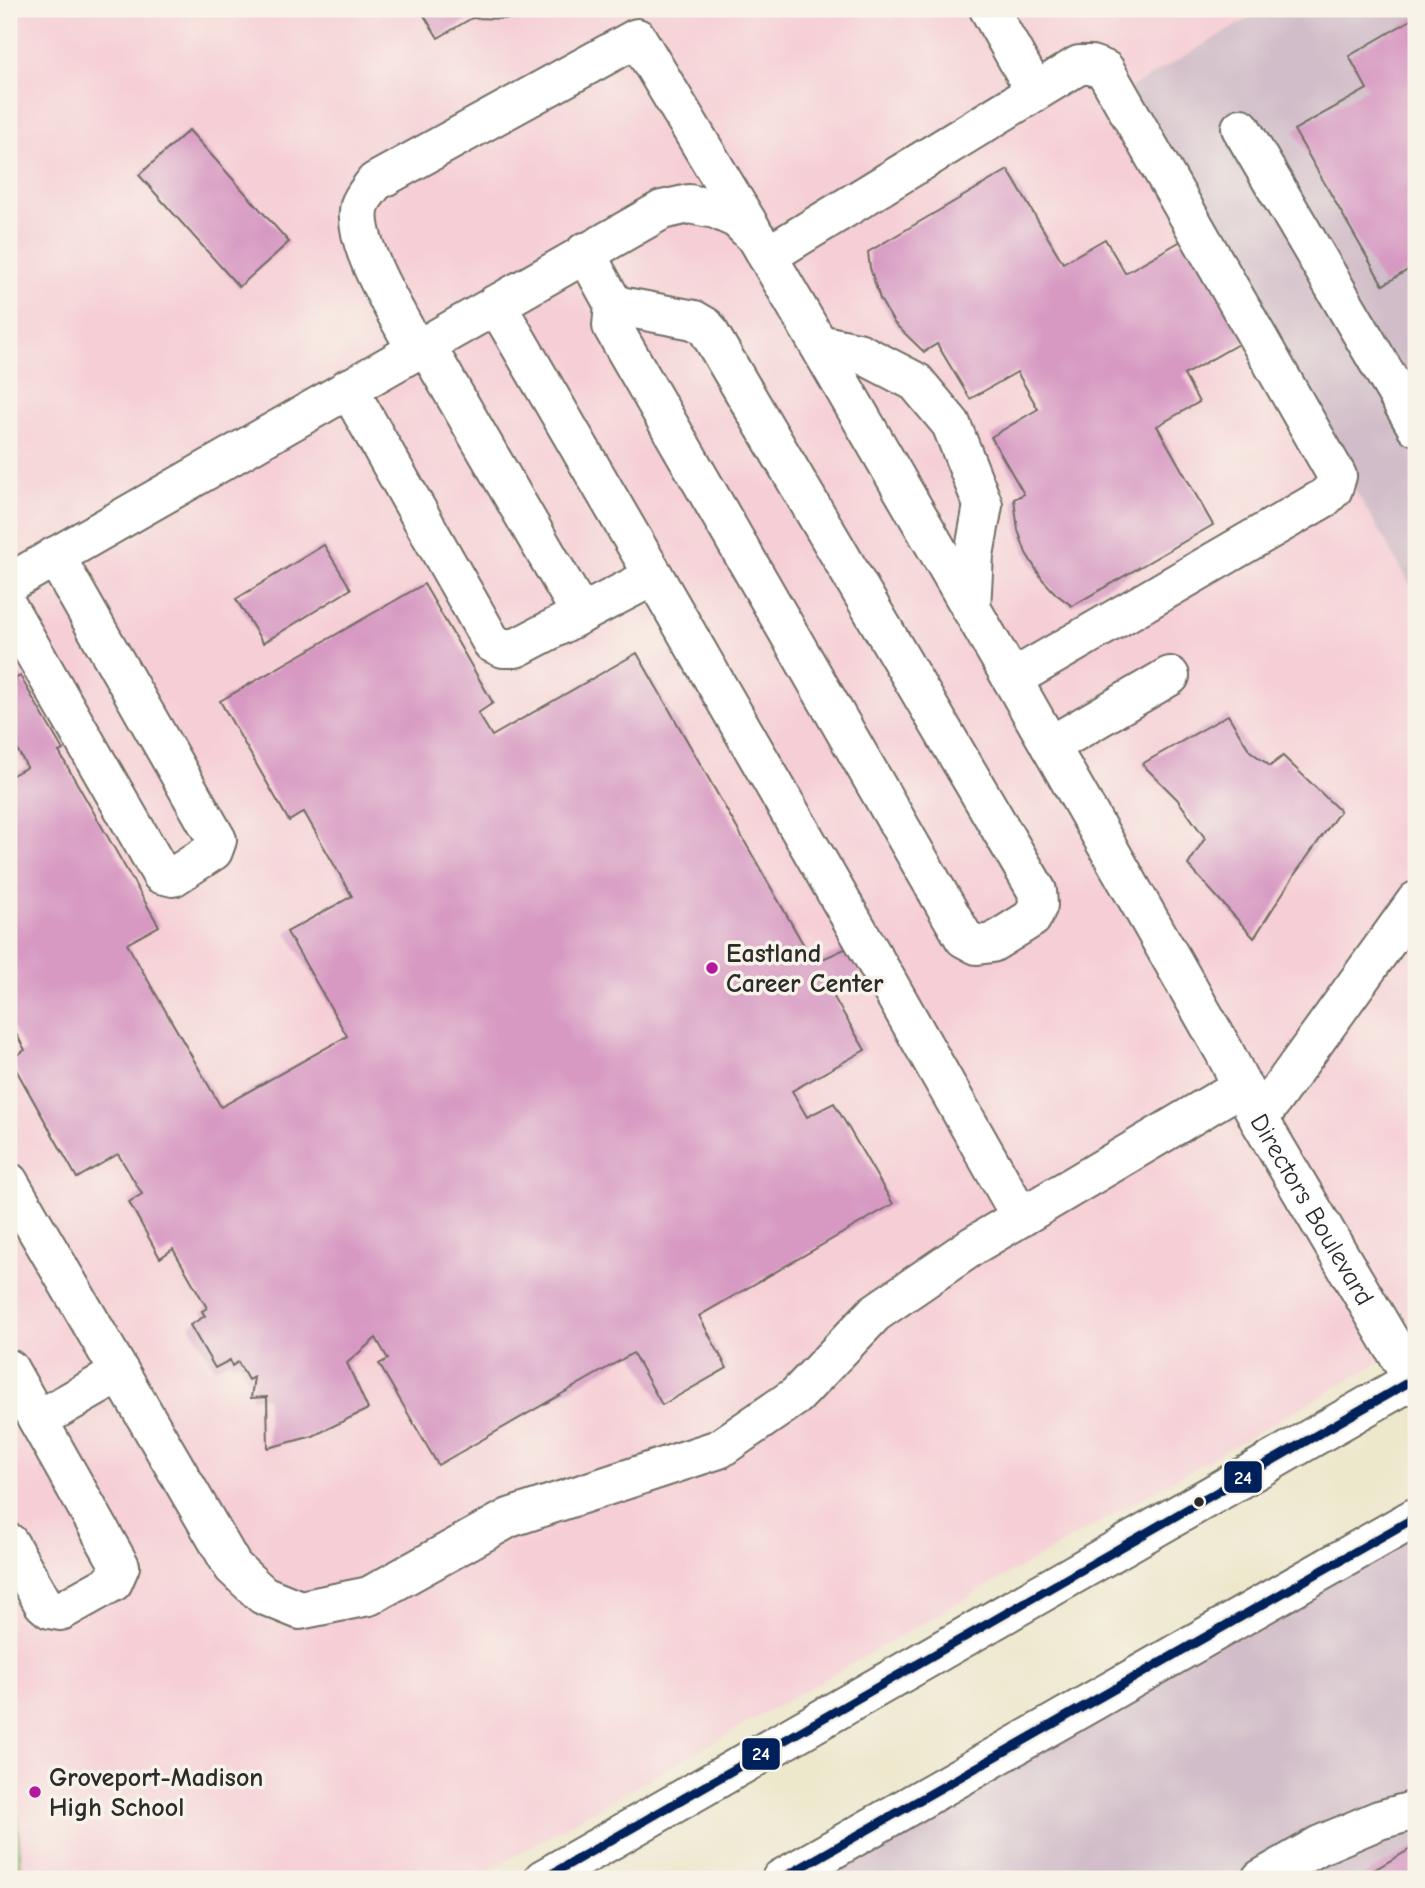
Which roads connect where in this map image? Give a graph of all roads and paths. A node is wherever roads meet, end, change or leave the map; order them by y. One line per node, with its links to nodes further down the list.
1 (989, 9): 2 (main road)
2 (1035, 92): 4 (main road); 19 (main road)
3 (1241, 128): 11 (main road)
4 (762, 247): 5 (main road); 8 (main road); 9 (main road)
5 (585, 253): 6 (main road); 7 (main road)
6 (496, 304): 9 (main road); 13 (main road)
7 (614, 304): 7 (main road)
8 (819, 344): 15 (main road); 15 (main road)
9 (421, 347): 10 (main road); 17 (main road)
10 (348, 388): 12 (main road); 17 (main road)
11 (1416, 426)
12 (55, 556): 14 (main road); 16 (main road)
13 (654, 576): 17 (main road); 25 (main road)
14 (9, 583)
15 (971, 608): 19 (main road)
16 (9, 609)
17 (581, 614)
18 (1170, 676): 20 (main road)
19 (1012, 679): 20 (main road)
20 (1050, 746): 22 (main road)
21 (1416, 901): 23 (main road, Directors Boulevard)
22 (1242, 1086): 23 (main road); 25 (main road)
23 (1259, 1119): 28 (main road, Directors Boulevard)
24 (9, 1182): 27 (main road)
25 (1021, 1217): 27 (main road)
26 (9, 1368): 29 (main road)
27 (120, 1373): 29 (main road)
28 (1415, 1381): 33 (main road)
29 (38, 1420): 31 (main road)
30 (1416, 1517): 34 (main road)
31 (9, 1543)
32 (1416, 1810): 35 (main road)
33 (543, 1879)
34 (781, 1879)
35 (1261, 1879)

